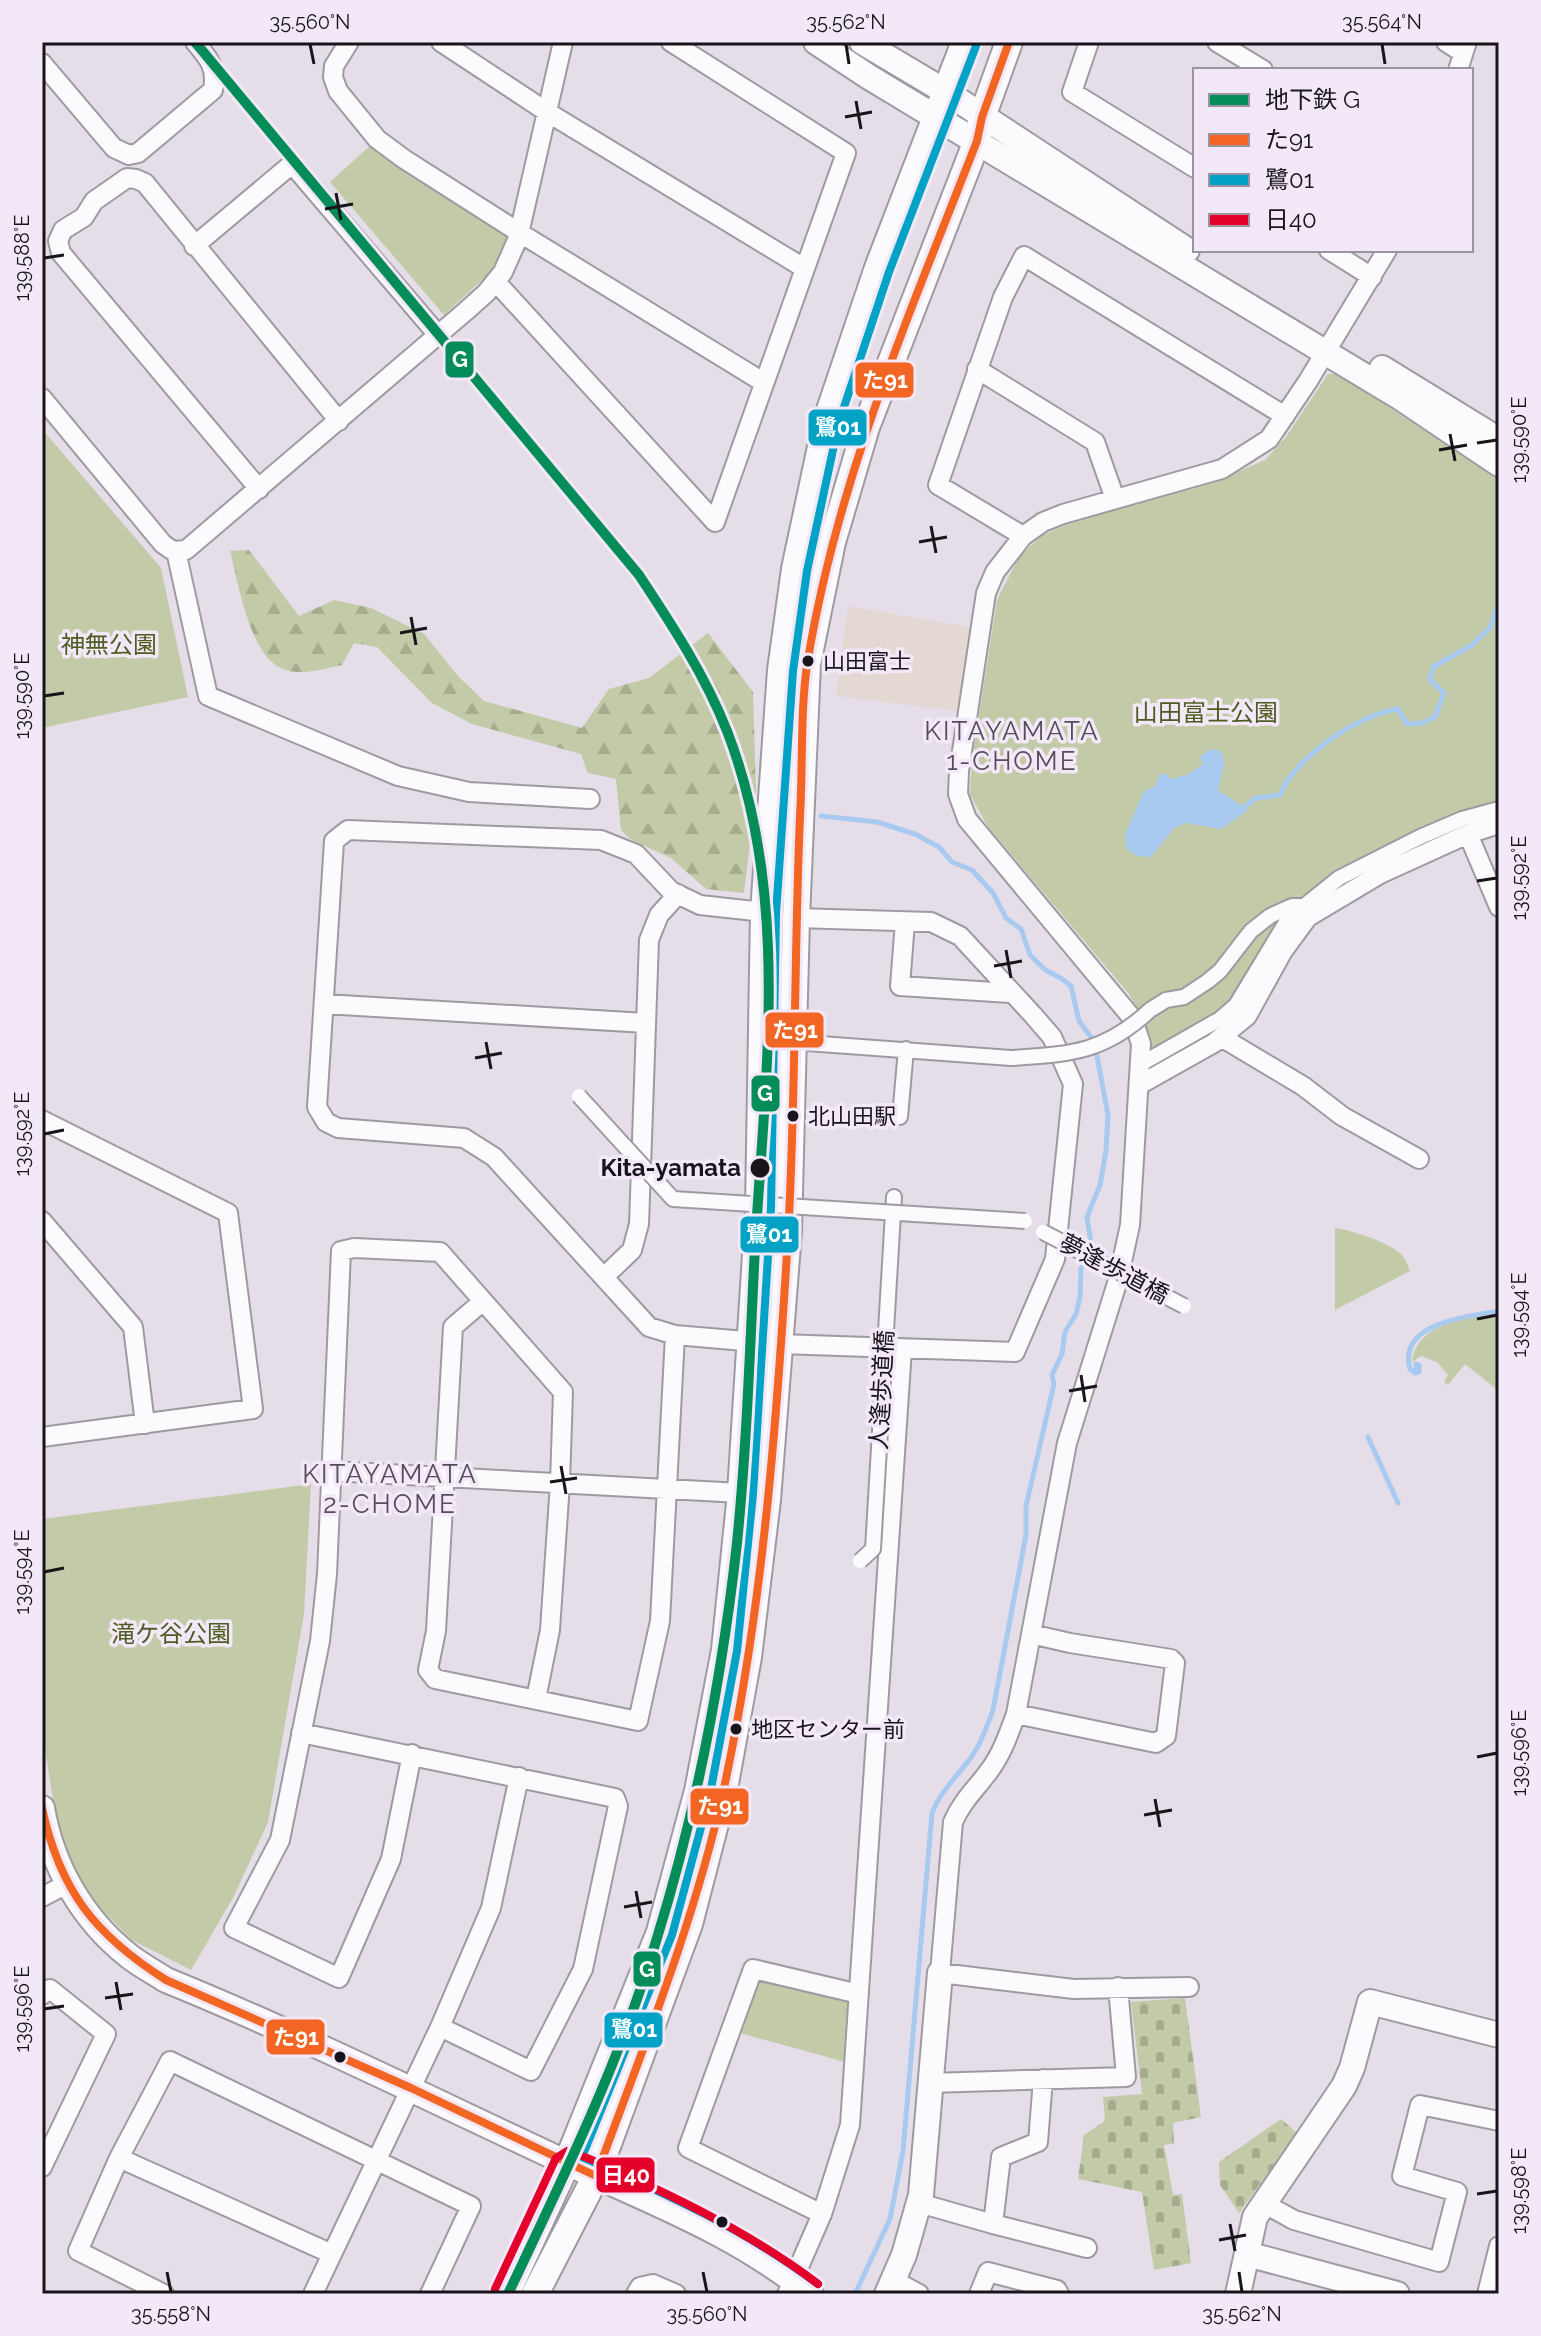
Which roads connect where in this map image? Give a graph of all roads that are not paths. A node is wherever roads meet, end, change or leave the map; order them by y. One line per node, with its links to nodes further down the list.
1 (195, 42): 14 (street)
2 (349, 42): 21 (street)
3 (441, 42): 17 (street)
4 (563, 42): 17 (street)
5 (671, 42): 25 (street)
6 (816, 42): 18 (street)
7 (862, 42): 16 (street)
8 (965, 42): 16 (main road)
9 (1009, 42): 19 (main road)
10 (1089, 42): 20 (street)
11 (1217, 42): 15 (street)
12 (1446, 42): 13 (street)
13 (1463, 55)
14 (42, 63)
15 (1260, 68)
16 (946, 92): 18 (main road); 19 (street)
17 (547, 112): 21 (street); 25 (street)
18 (938, 117): 19 (street); 48 (main road)
19 (979, 129): 29 (street); 49 (main road)
20 (1193, 167)
21 (520, 233): 27 (street); 31 (street)
22 (194, 246): 28 (street); 34 (street); 37 (street)
23 (1332, 252): 26 (street)
24 (1386, 252): 26 (street)
25 (804, 268): 31 (street)
26 (1372, 277): 29 (street)
27 (496, 282): 28 (street); 31 (street)
28 (438, 335): 34 (street)
29 (1329, 346): 33 (street); 35 (street); 36 (street)
30 (977, 369): 33 (street); 38 (street); 39 (street)
31 (763, 382)
32 (42, 398): 40 (street)
33 (1285, 416): 38 (street)
34 (339, 421): 37 (street)
35 (1499, 440)
36 (1499, 464)
37 (259, 489): 40 (street)
38 (1115, 499): 39 (street)
39 (1023, 536): 57 (street)
40 (176, 551): 41 (street)
41 (590, 799)
42 (1499, 809): 46 (street)
43 (1499, 824): 44 (street)
44 (1468, 834): 47 (street); 54 (street)
45 (678, 894): 48 (street); 52 (street); 53 (street)
46 (1302, 906): 56 (street, bridge); 57 (street)
47 (1499, 907)
48 (764, 912): 70 (main road)
49 (796, 918): 50 (street); 71 (main road)
50 (905, 922): 51 (street); 51 (street)
51 (1010, 993): 72 (street)
52 (324, 1004): 53 (street); 66 (street)
53 (646, 1023): 66 (street)
54 (1221, 1037): 58 (street); 62 (street)
55 (807, 1043): 56 (street)
56 (906, 1049): 60 (street)
57 (1141, 1064): 58 (street)
58 (1141, 1084): 81 (street)
59 (579, 1096): 64 (street, bridge)
60 (900, 1117)
61 (42, 1120): 73 (street)
62 (1419, 1159)
63 (894, 1197): 64 (street, 人逢歩道橋)
64 (893, 1213): 68 (street, 夢逢歩道橋, bridge); 80 (street, 人逢歩道橋, bridge)
65 (42, 1221): 73 (street)
66 (605, 1276): 69 (street)
67 (482, 1302): 75 (street); 76 (street); 77 (street)
68 (1184, 1306)
69 (675, 1335): 70 (street); 78 (street)
70 (751, 1342): 71 (street); 79 (main road)
71 (780, 1344): 72 (street); 105 (main road)
72 (902, 1349): 93 (street)
73 (145, 1424): 74 (street)
74 (42, 1437)
75 (331, 1471): 76 (street); 84 (street)
76 (446, 1477): 77 (street); 82 (street)
77 (560, 1483): 78 (street); 82 (street)
78 (668, 1489): 79 (street); 82 (street)
79 (741, 1493): 103 (main road)
80 (860, 1561)
81 (1031, 1634): 83 (street); 83 (street)
82 (536, 1699)
83 (1016, 1714): 90 (street)
84 (301, 1733): 85 (street); 85 (street)
85 (412, 1754): 86 (street)
86 (519, 1777): 95 (street); 95 (street)
87 (42, 1808): 88 (street)
88 (67, 1884): 89 (street); 99 (street)
89 (42, 1897)
90 (940, 1973): 91 (street); 98 (street)
91 (1118, 1987): 92 (street); 97 (street)
92 (1189, 1987)
93 (859, 1994): 108 (street); 108 (street)
94 (42, 1995): 104 (street)
95 (440, 2027): 99 (street)
96 (1499, 2035): 107 (street)
97 (1043, 2079): 98 (street); 109 (street)
98 (930, 2083): 106 (street)
99 (411, 2088): 102 (street); 103 (street)
100 (1499, 2121): 107 (street)
101 (119, 2158): 102 (street); 112 (street); 117 (street)
102 (376, 2159): 112 (street); 119 (street)
103 (567, 2163): 105 (street); 120 (main road)
104 (42, 2167)
105 (596, 2176): 116 (street); 121 (main road)
106 (919, 2203): 109 (street); 115 (street)
107 (1263, 2203): 113 (street)
108 (822, 2214): 116 (street)
109 (993, 2224): 111 (street)
110 (1499, 2246): 129 (street)
111 (1087, 2248)
112 (332, 2254): 118 (street)
113 (1247, 2254): 114 (street); 127 (street)
114 (1331, 2286): 128 (street)
115 (890, 2287): 124 (street)
116 (797, 2289)
117 (164, 2294)
118 (313, 2294)
119 (430, 2294)
120 (506, 2294)
121 (535, 2294)
122 (636, 2294): 123 (street)
123 (676, 2294)
124 (919, 2294)
125 (979, 2294): 126 (street)
126 (1059, 2294)
127 (1238, 2294)
128 (1397, 2294)
129 (1487, 2294)

